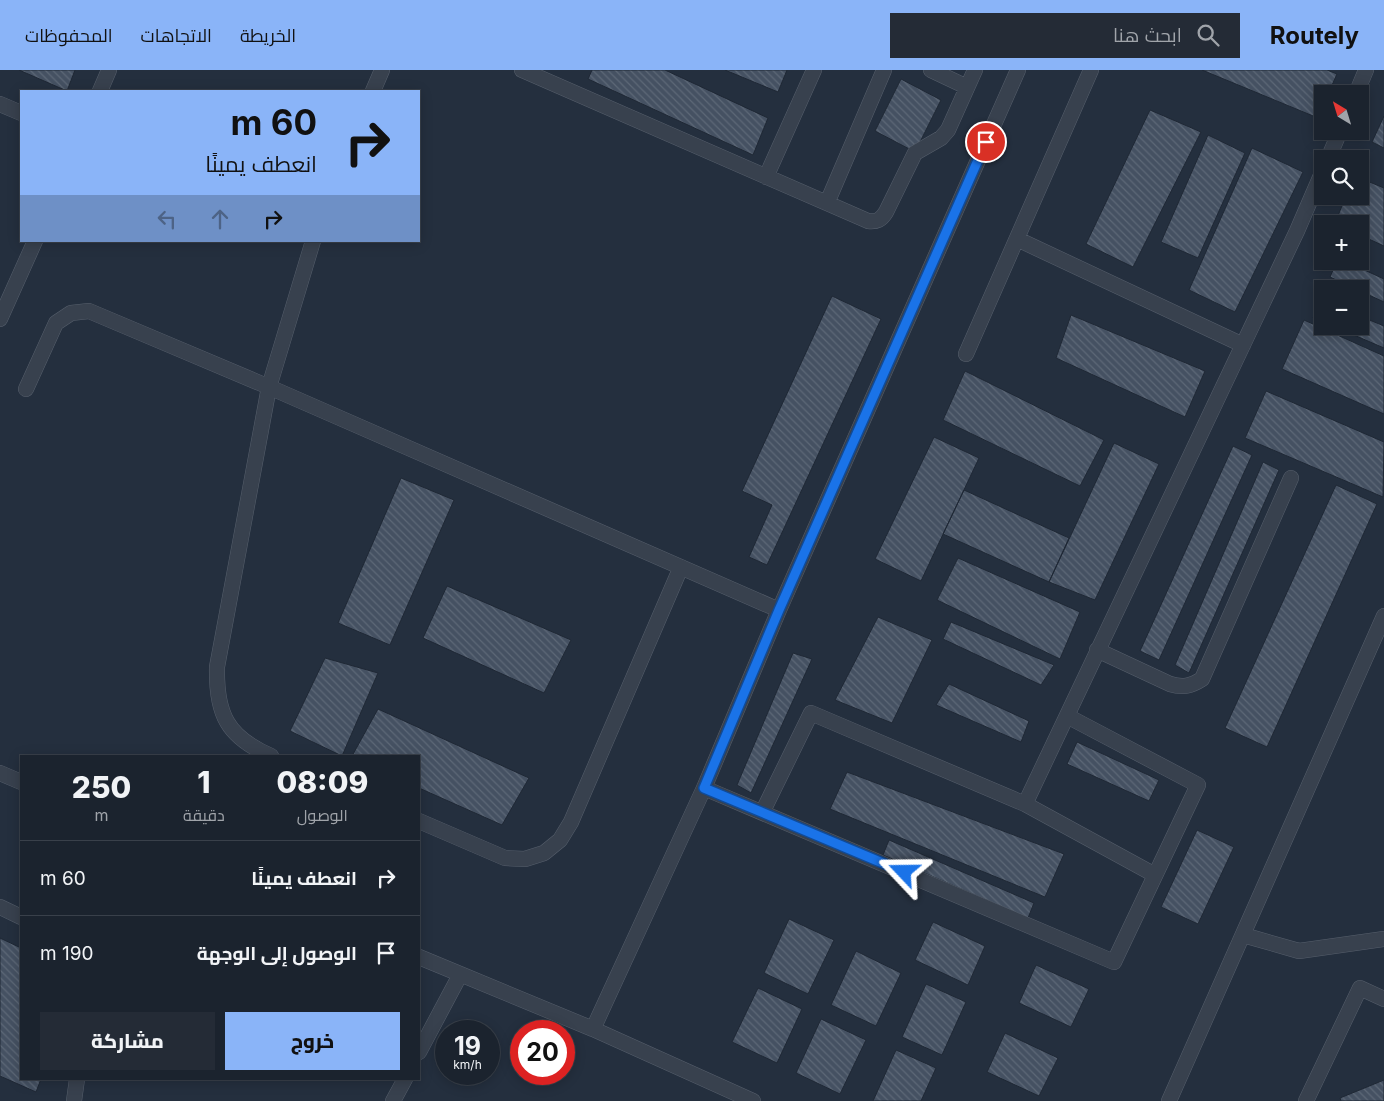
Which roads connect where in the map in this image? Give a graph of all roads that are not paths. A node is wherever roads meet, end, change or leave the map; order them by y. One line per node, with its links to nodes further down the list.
1 (109, 70): 13 (lane)
2 (382, 70): 14 (lane)
3 (522, 70): 17 (lane)
4 (814, 70): 17 (lane)
5 (884, 70): 19 (lane)
6 (931, 70): 12 (lane)
7 (975, 70): 12 (lane)
8 (1018, 70): 30 (lane)
9 (1091, 70): 20 (lane)
10 (1366, 70): 11 (lane)
11 (1360, 85)
12 (967, 87): 19 (lane)
13 (100, 90)
14 (373, 90)
15 (0, 104): 16 (lane)
16 (20, 113)
17 (766, 177): 19 (lane)
18 (1314, 190): 24 (lane)
19 (827, 203)
20 (1017, 239): 24 (lane); 25 (lane)
21 (35, 242): 23 (lane)
22 (313, 242): 26 (lane)
23 (0, 319)
24 (1243, 345): 32 (lane)
25 (966, 354)
26 (269, 386): 27 (lane); 29 (lane); 34 (lane)
27 (26, 389)
28 (1291, 478): 32 (lane)
29 (681, 567): 30 (lane); 40 (lane)
30 (779, 610): 37 (lane)
31 (1384, 616): 44 (lane)
32 (1097, 650): 33 (lane)
33 (1067, 716): 38 (lane); 41 (lane)
34 (269, 755)
35 (0, 773): 36 (lane)
36 (20, 782)
37 (704, 788): 39 (lane); 49 (lane)
38 (1025, 804): 39 (lane); 41 (lane)
39 (763, 812): 41 (lane)
40 (420, 821)
41 (1155, 875)
42 (0, 907): 43 (lane)
43 (20, 917)
44 (1243, 935): 45 (lane); 56 (lane)
45 (1384, 939)
46 (420, 956): 47 (lane)
47 (460, 975): 49 (lane); 50 (lane)
48 (1384, 999): 57 (lane)
49 (593, 1029): 55 (lane)
50 (420, 1050)
51 (77, 1080): 53 (lane)
52 (404, 1080): 54 (lane)
53 (74, 1101)
54 (393, 1101)
55 (753, 1101)
56 (1169, 1101)
57 (1306, 1101)

